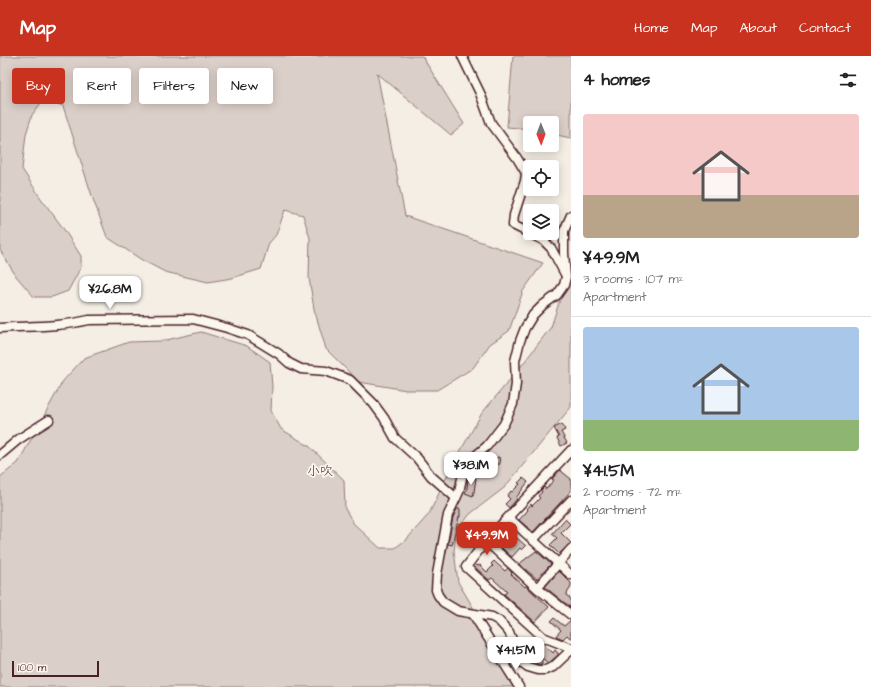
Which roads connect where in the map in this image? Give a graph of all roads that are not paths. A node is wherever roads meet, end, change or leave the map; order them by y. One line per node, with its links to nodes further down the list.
1 (462, 56): 3 (street)
2 (571, 215): 3 (street)
3 (566, 276): 8 (street)
4 (0, 328): 8 (street)
5 (49, 420): 7 (street)
6 (571, 450): 10 (street)
7 (0, 455)
8 (456, 498): 17 (street)
9 (571, 500): 11 (street)
10 (509, 518): 11 (street); 12 (street)
11 (533, 540): 14 (street)
12 (486, 541): 16 (street); 19 (street)
13 (571, 549): 14 (street)
14 (558, 564): 15 (street); 16 (street)
15 (571, 575)
16 (537, 588): 18 (street)
17 (473, 614): 19 (street); 20 (street)
18 (571, 615)
19 (571, 649)
20 (518, 687)

